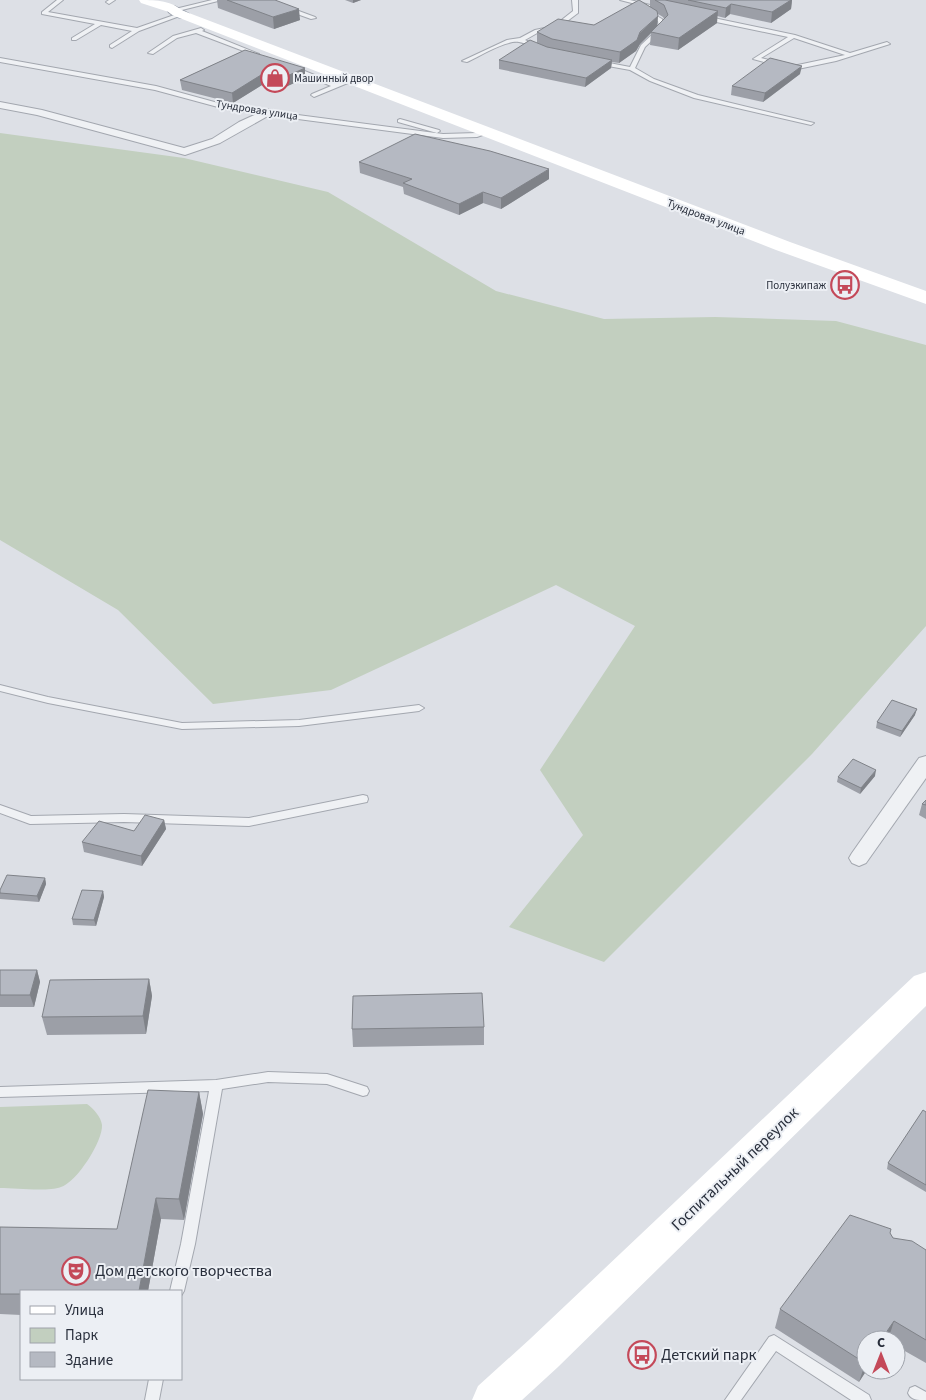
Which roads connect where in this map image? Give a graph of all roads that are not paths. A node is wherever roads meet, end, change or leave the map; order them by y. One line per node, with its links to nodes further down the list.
1 (60, 0): 14 (lane)
2 (146, 0): 11 (main road, Тундровая улица)
3 (218, 0): 11 (lane)
4 (576, 0): 20 (lane)
5 (623, 0): 7 (lane)
6 (661, 0): 8 (lane)
7 (633, 1): 8 (lane); 31 (lane)
8 (648, 5): 10 (lane)
9 (278, 6): 13 (lane)
10 (674, 11)
11 (178, 12): 15 (main road, Тундровая улица); 16 (lane)
12 (698, 16): 18 (lane)
13 (314, 18)
14 (99, 24): 16 (lane); 19 (lane)
15 (214, 26): 17 (lane); 32 (main road, Тундровая улица)
16 (137, 30): 22 (lane)
17 (196, 31): 24 (lane); 26 (lane)
18 (793, 36): 25 (lane); 25 (lane)
19 (74, 39)
20 (521, 40): 23 (lane); 28 (lane)
21 (886, 44): 25 (lane)
22 (112, 46)
23 (542, 50)
24 (151, 53)
25 (850, 55)
26 (266, 58)
27 (0, 60): 36 (lane, Тундровая улица)
28 (465, 61)
29 (594, 63): 31 (lane)
30 (284, 65): 33 (lane)
31 (632, 69): 38 (lane)
32 (352, 80): 33 (lane); 39 (main road, Тундровая улица)
33 (336, 86): 34 (lane)
34 (314, 95)
35 (0, 105): 36 (street)
36 (269, 112): 40 (lane, Тундровая улица)
37 (400, 121): 40 (lane)
38 (811, 123)
39 (488, 132): 40 (lane, Тундровая улица); 41 (main road, Тундровая улица)
40 (443, 136)
41 (926, 298)
42 (0, 688): 43 (lane)
43 (419, 708)
44 (926, 764): 47 (street)
45 (363, 798): 46 (lane)
46 (0, 809)
47 (859, 858)
48 (926, 984): 53 (main road, Госпитальный переулок)
49 (216, 1085): 50 (lane); 51 (lane); 52 (lane)
50 (0, 1092)
51 (363, 1092)
52 (177, 1290)
53 (544, 1354): 56 (main road, Госпитальный переулок); 57 (main road, Госпитальный переулок)
54 (156, 1380): 55 (lane)
55 (152, 1400)
56 (492, 1400)
57 (513, 1400)
58 (732, 1400): 59 (lane)
59 (864, 1400)

